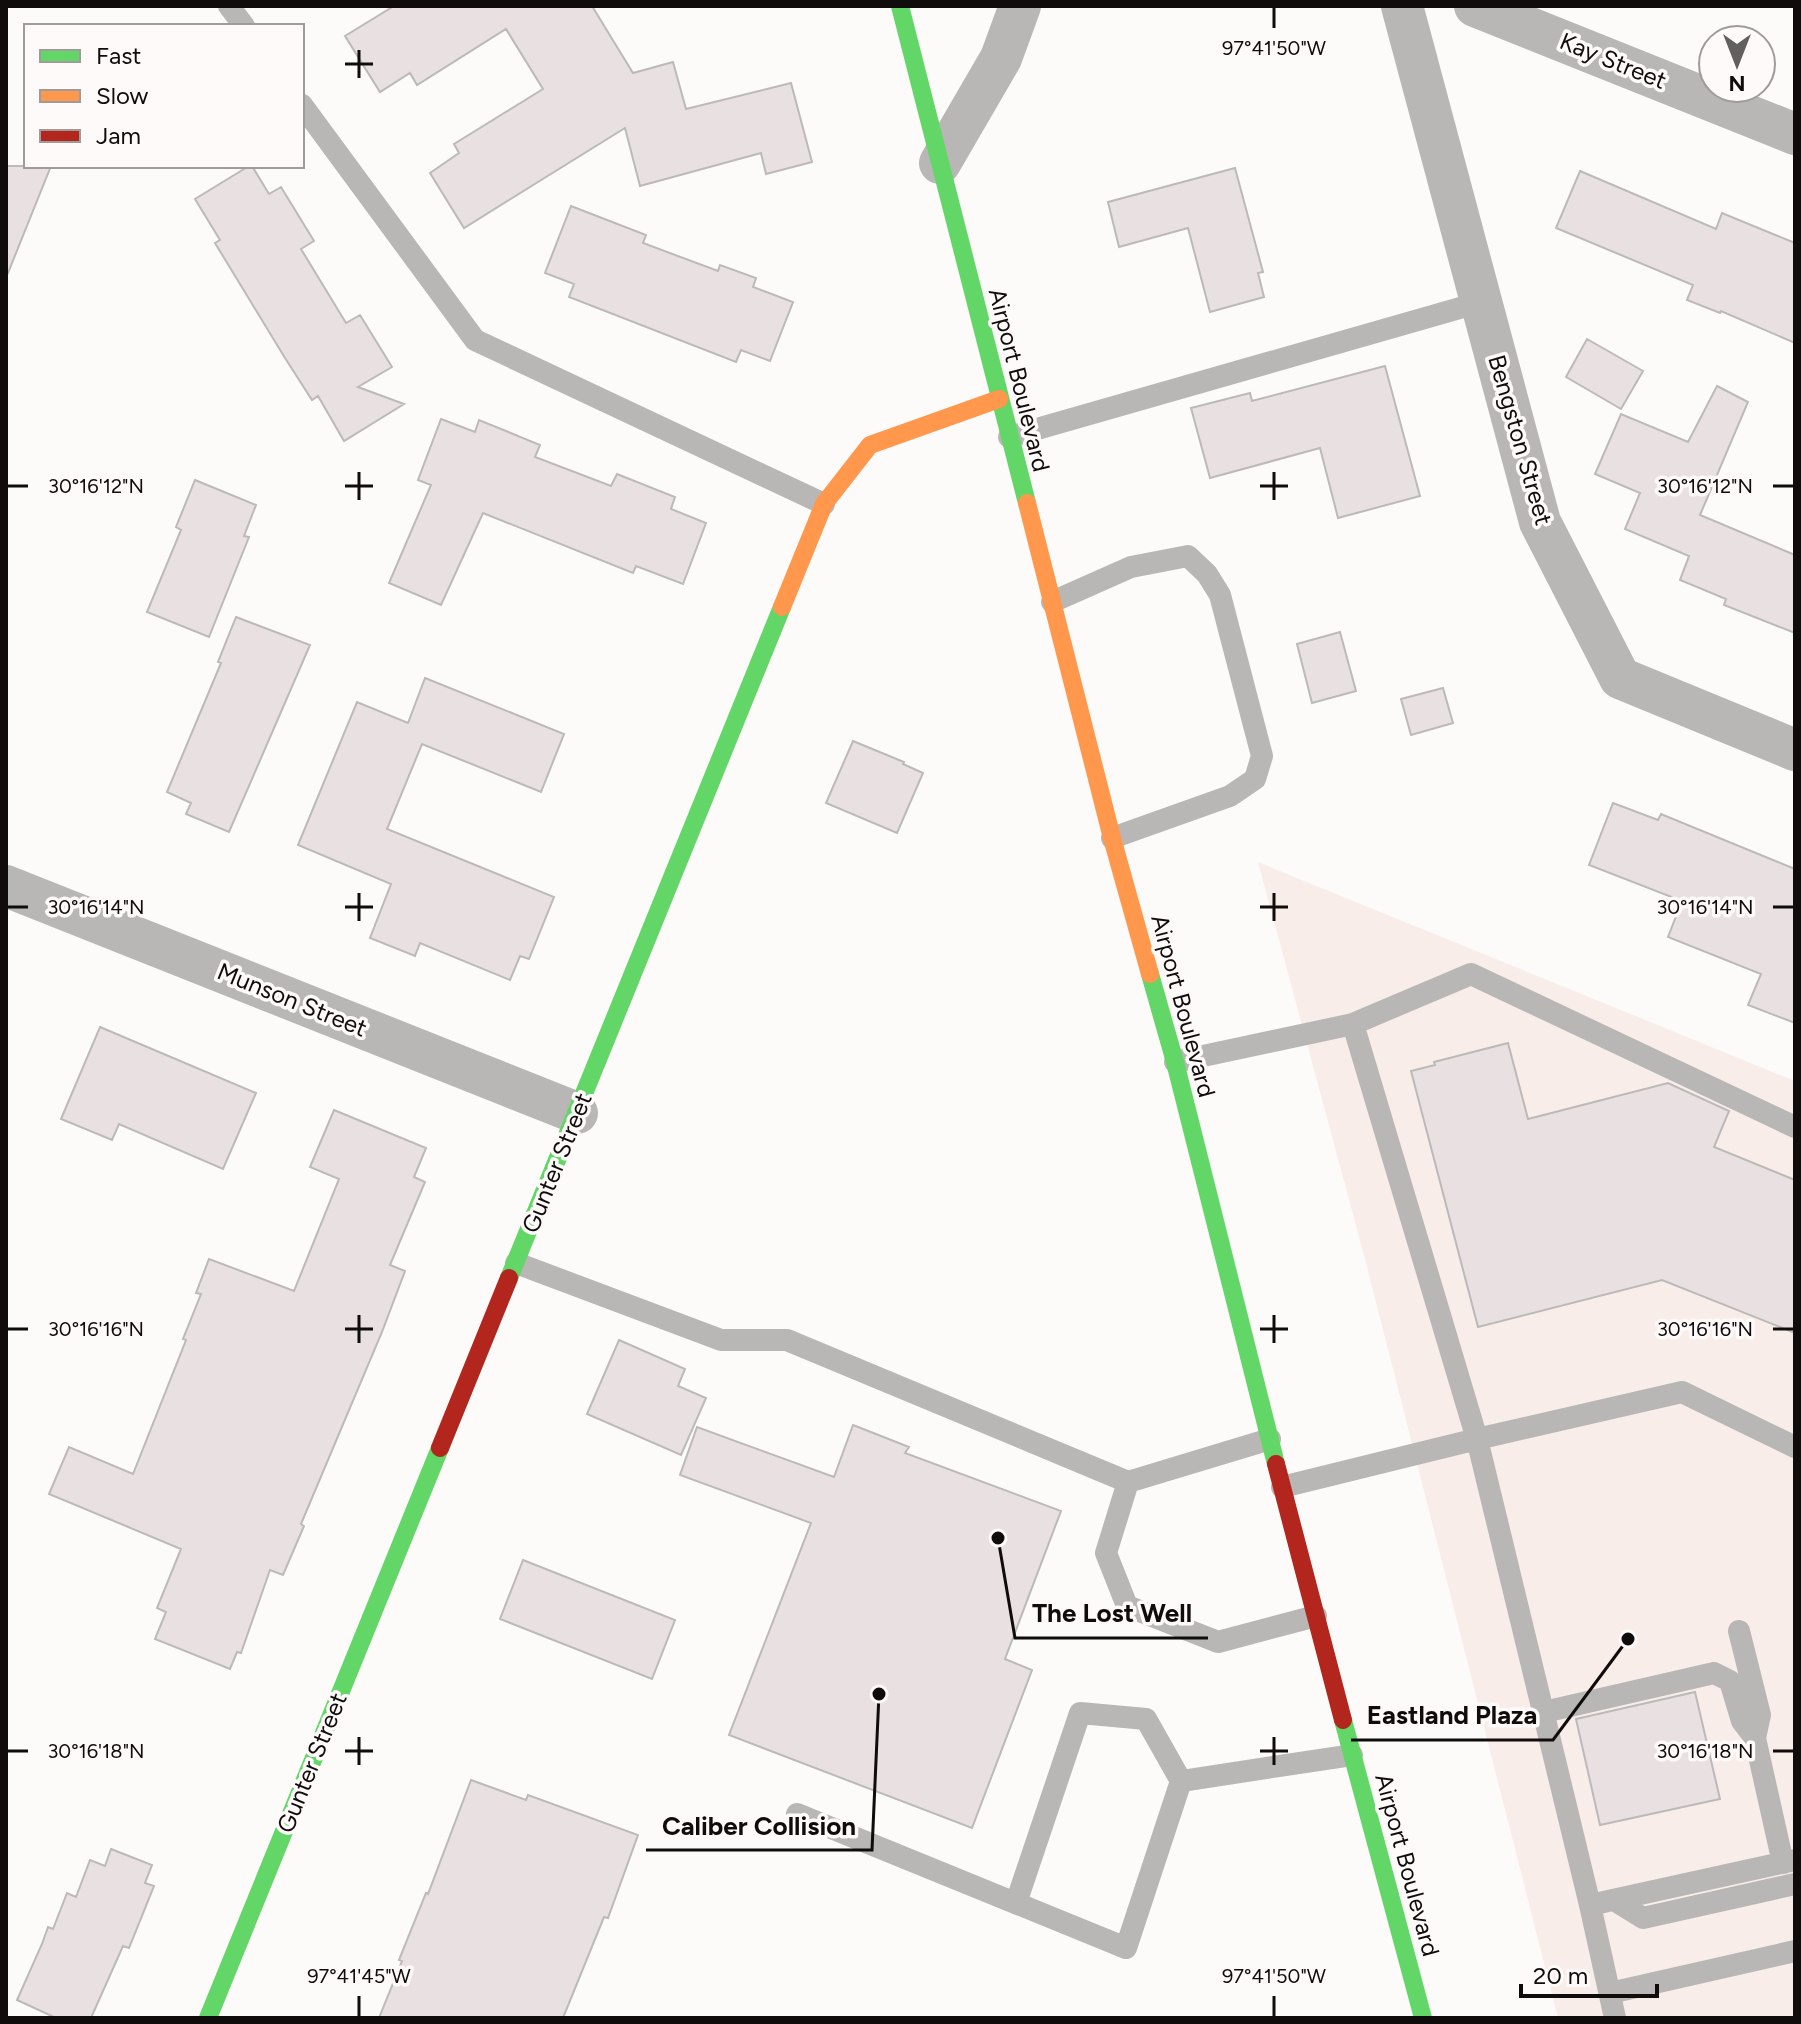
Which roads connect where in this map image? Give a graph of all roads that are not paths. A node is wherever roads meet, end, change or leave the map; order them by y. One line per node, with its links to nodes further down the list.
1 (229, 6): 6 (lane)
2 (900, 6): 9 (main road, Airport Boulevard)
3 (1020, 6): 9 (street)
4 (1402, 6): 10 (street, Bengston Street)
5 (1475, 6): 8 (street, Kay Street)
6 (242, 24)
7 (304, 108): 13 (lane)
8 (1795, 134)
9 (940, 163): 11 (main road, Airport Boulevard)
10 (1481, 302): 12 (lane); 15 (street, Bengston Street)
11 (999, 399): 12 (main road, Airport Boulevard); 13 (main road, Gunter Street)
12 (1009, 437): 14 (main road, Airport Boulevard)
13 (824, 504): 20 (main road, Gunter Street)
14 (1052, 602): 16 (main road, Airport Boulevard); 16 (lane)
15 (1795, 750)
16 (1112, 838): 19 (main road, Airport Boulevard)
17 (6, 886): 20 (street, Munson Street)
18 (1353, 1024): 19 (lane); 21 (lane); 24 (lane)
19 (1175, 1062): 23 (main road, Airport Boulevard)
20 (577, 1113): 22 (main road, Gunter Street)
21 (1795, 1127)
22 (516, 1263): 26 (lane); 42 (main road, Gunter Street)
23 (1270, 1439): 26 (lane); 27 (main road, Airport Boulevard)
24 (1477, 1439): 25 (lane); 27 (lane); 30 (lane)
25 (1795, 1447)
26 (1128, 1482): 28 (lane)
27 (1282, 1487): 28 (main road, Airport Boulevard)
28 (1316, 1616): 32 (main road, Airport Boulevard)
29 (1739, 1631): 31 (lane)
30 (1544, 1712): 31 (lane); 39 (lane)
31 (1755, 1738): 35 (lane)
32 (1352, 1755): 33 (lane); 43 (main road, Airport Boulevard)
33 (1181, 1781): 38 (lane); 38 (lane)
34 (797, 1814): 38 (lane)
35 (1789, 1861): 37 (lane)
36 (1795, 1884): 37 (lane)
37 (1614, 1900): 39 (lane)
38 (1016, 1903)
39 (1590, 1905): 41 (lane)
40 (1795, 1951): 41 (lane)
41 (1610, 1993): 44 (lane)
42 (208, 2018)
43 (1423, 2018)
44 (1615, 2018)

